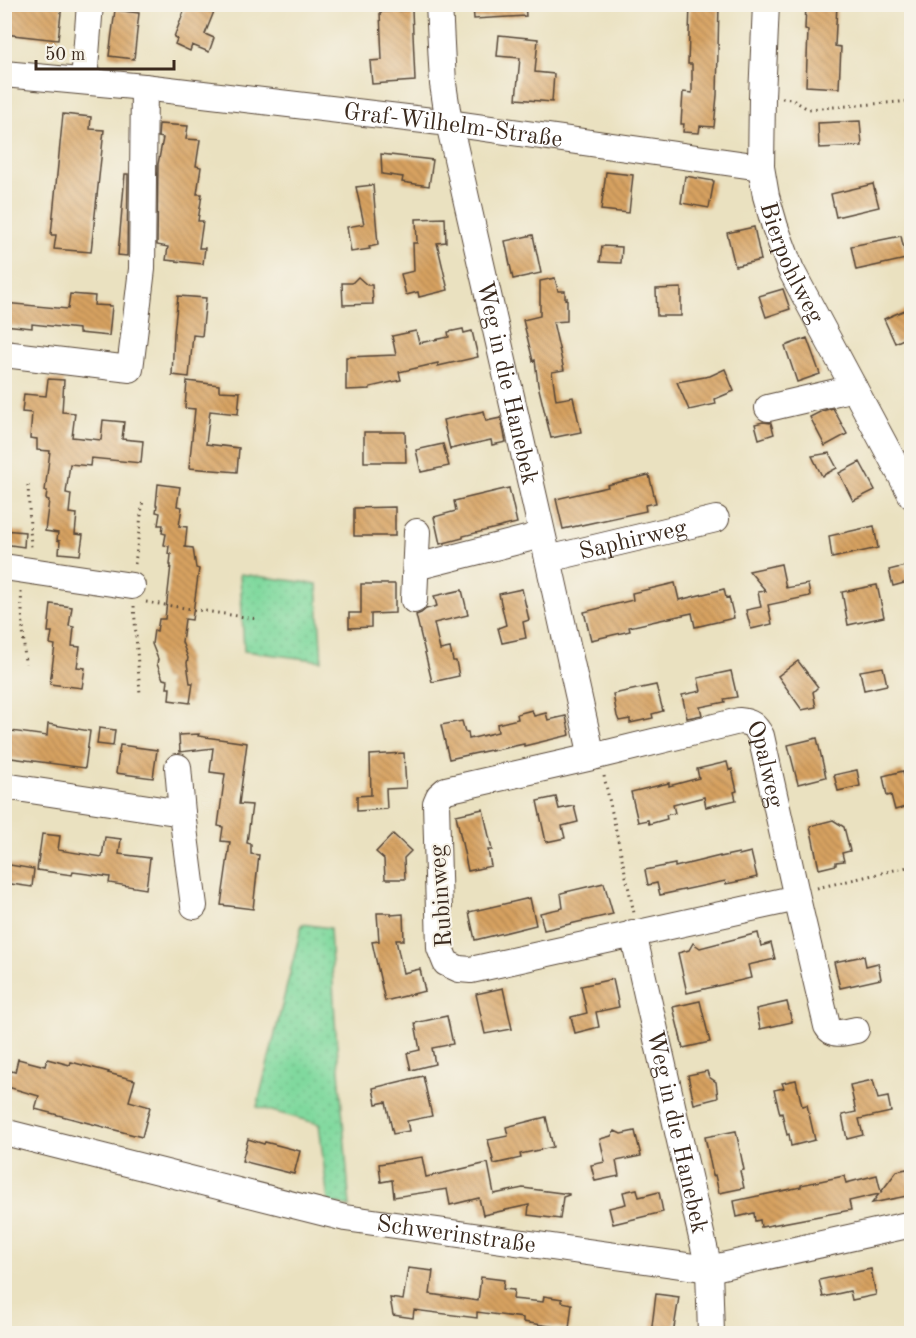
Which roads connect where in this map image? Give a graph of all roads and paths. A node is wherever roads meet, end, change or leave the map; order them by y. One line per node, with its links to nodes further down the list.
1 (90, 4): 5 (street)
2 (439, 4): 9 (street, Weg in die Hanebek)
3 (766, 4): 7 (street, Bierpohlweg)
4 (4, 74): 5 (street, Graf-Wilhelm-Straße)
5 (84, 81): 6 (street, Graf-Wilhelm-Straße)
6 (144, 87): 9 (street, Graf-Wilhelm-Straße); 11 (street)
7 (762, 97): 8 (path); 10 (street, Bierpohlweg)
8 (912, 101)
9 (449, 123): 10 (street, Graf-Wilhelm-Straße); 18 (street, Weg in die Hanebek)
10 (761, 167): 12 (street, Bierpohlweg)
11 (4, 354)
12 (854, 388): 13 (street); 15 (street, Bierpohlweg)
13 (768, 408)
14 (28, 485): 20 (path)
15 (912, 496)
16 (716, 519): 18 (street, Saphirweg)
17 (417, 532): 19 (street)
18 (545, 547): 19 (street, Saphirweg); 25 (street, Weg in die Hanebek)
19 (416, 567): 22 (street)
20 (19, 569): 21 (street); 24 (path)
21 (139, 594): 23 (path)
22 (414, 600)
23 (256, 619)
24 (25, 664)
25 (592, 757): 30 (street, Opalweg); 32 (path); 32 (street, Rubinweg)
26 (178, 767): 28 (street)
27 (4, 786): 28 (street)
28 (182, 813): 31 (street)
29 (912, 866): 30 (path)
30 (796, 898): 32 (street); 33 (street, Opalweg)
31 (194, 906)
32 (633, 933): 36 (street, Weg in die Hanebek)
33 (856, 1030)
34 (4, 1132): 36 (street, Schwerinstraße)
35 (912, 1224): 36 (street, Schwerinstraße)
36 (709, 1269): 37 (street, Weg in die Hanebek)
37 (711, 1334)

